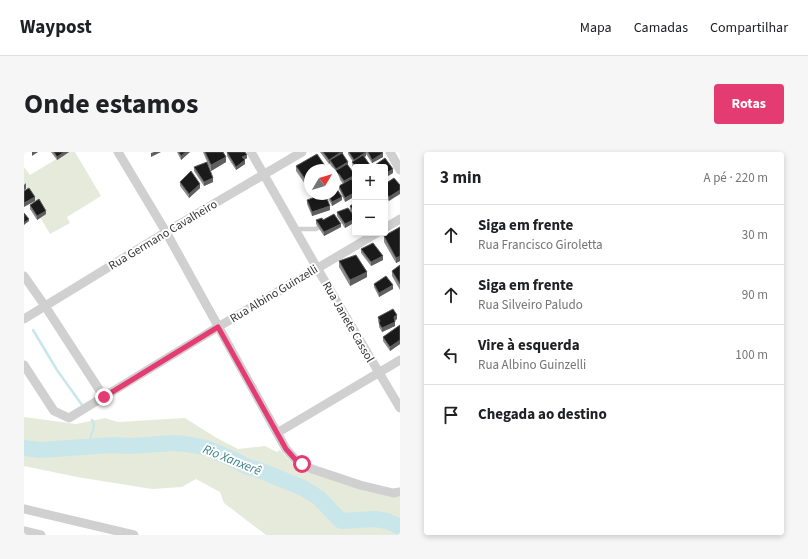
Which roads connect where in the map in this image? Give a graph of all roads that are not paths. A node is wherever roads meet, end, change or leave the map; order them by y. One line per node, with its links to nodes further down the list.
1 (118, 152): 11 (street)
2 (251, 152): 6 (street, Rua Janete Cassol)
3 (302, 152): 6 (street, Rua Germano Cavalheiro)
4 (390, 152): 5 (street)
5 (400, 170)
6 (264, 174): 10 (street, Rua Janete Cassol); 11 (street, Rua Germano Cavalheiro)
7 (400, 219): 9 (street)
8 (327, 222): 10 (lane)
9 (388, 226)
10 (294, 229): 13 (street, Rua Janete Cassol)
11 (166, 232): 15 (street, Rua Germano Cavalheiro); 17 (street)
12 (372, 236): 13 (street, Rua Albino Guinzelli)
13 (317, 268): 17 (street, Rua Albino Guinzelli); 20 (street, Rua Janete Cassol)
14 (24, 276): 15 (street)
15 (45, 306): 16 (street, Rua Germano Cavalheiro); 21 (street)
16 (24, 319)
17 (218, 327): 21 (street, Rua Albino Guinzelli); 23 (street)
18 (400, 360): 20 (street)
19 (24, 365): 21 (street, Rua Albino Guinzelli)
20 (378, 373): 22 (street, Rua Janete Cassol); 23 (street)
21 (104, 397)
22 (400, 408)
23 (277, 432): 24 (street)
24 (400, 492)
25 (24, 510): 28 (street)
26 (24, 531): 27 (street)
27 (41, 535)
28 (134, 535)

